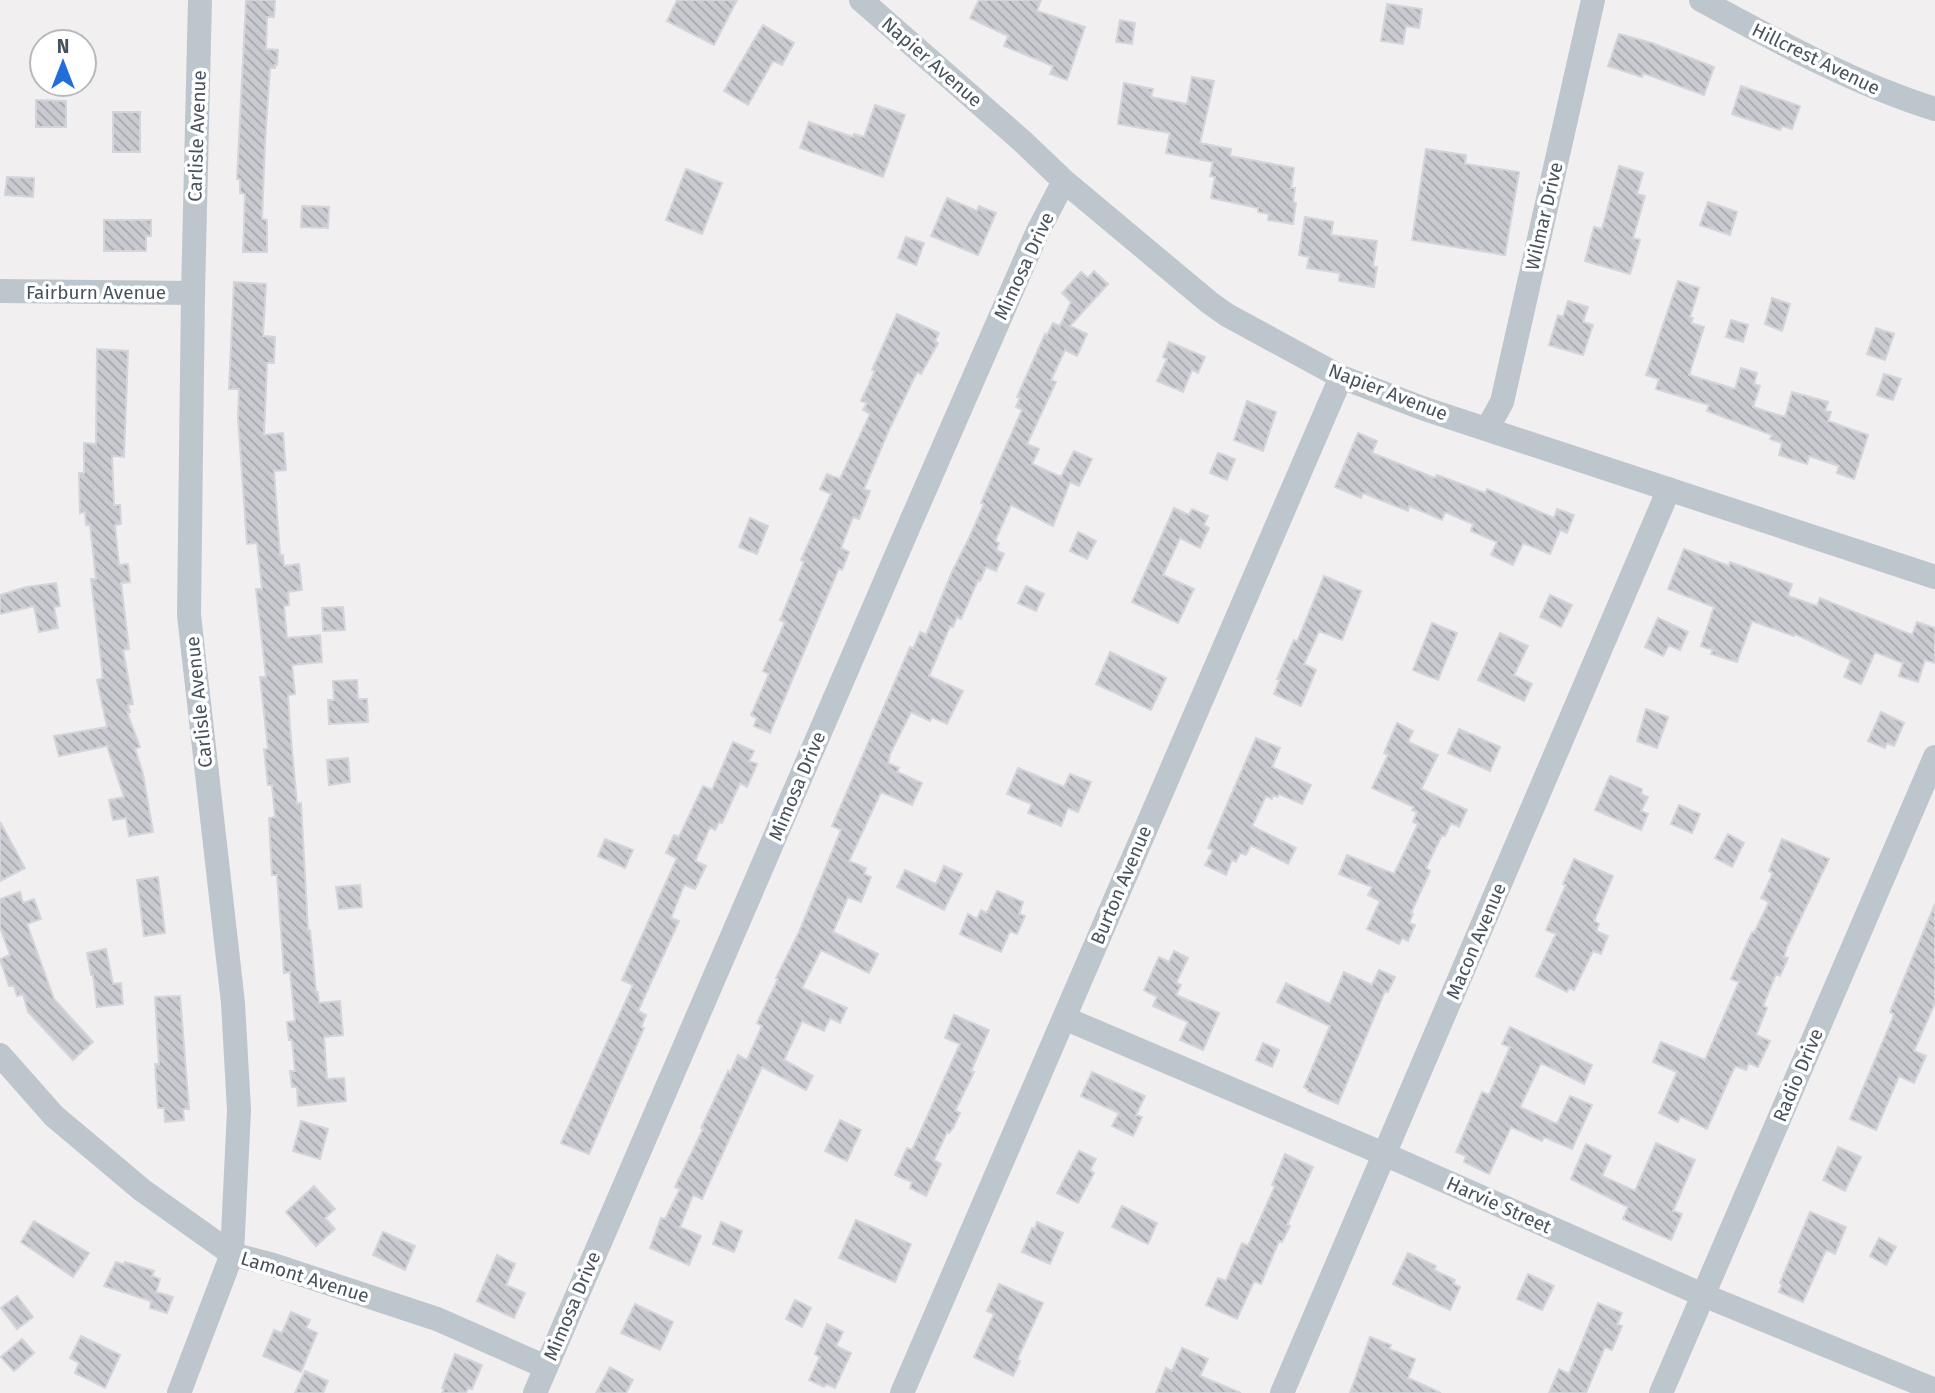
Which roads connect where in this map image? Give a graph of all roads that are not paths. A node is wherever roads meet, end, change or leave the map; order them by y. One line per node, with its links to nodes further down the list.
1 (200, 0): 8 (street, Carlisle Avenue)
2 (860, 0): 6 (street, Napier Avenue)
3 (1593, 0): 10 (street, Wilmar Drive)
4 (1715, 4): 5 (street, Hillcrest Avenue)
5 (1935, 109)
6 (1064, 181): 9 (street, Napier Avenue); 19 (street, Mimosa Drive)
7 (0, 291): 8 (street, Fairburn Avenue)
8 (193, 293): 17 (street, Carlisle Avenue)
9 (1341, 377): 10 (street, Napier Avenue); 14 (street, Burton Avenue)
10 (1486, 429): 11 (street, Napier Avenue)
11 (1669, 489): 12 (street, Napier Avenue); 16 (street, Macon Avenue)
12 (1935, 577)
13 (1935, 757): 18 (street, Radio Drive)
14 (1064, 1017): 16 (street, Harvie Street); 23 (street, Burton Avenue)
15 (0, 1055): 17 (street, Lamont Avenue)
16 (1384, 1154): 18 (street, Harvie Street); 24 (street, Macon Avenue)
17 (232, 1254): 19 (street, Lamont Avenue); 21 (street, Carlisle Avenue)
18 (1703, 1295): 20 (street, Harvie Street); 25 (street, Radio Drive)
19 (546, 1367): 22 (street, Mimosa Drive)
20 (1935, 1390)
21 (179, 1393)
22 (535, 1393)
23 (902, 1393)
24 (1282, 1393)
25 (1661, 1393)

